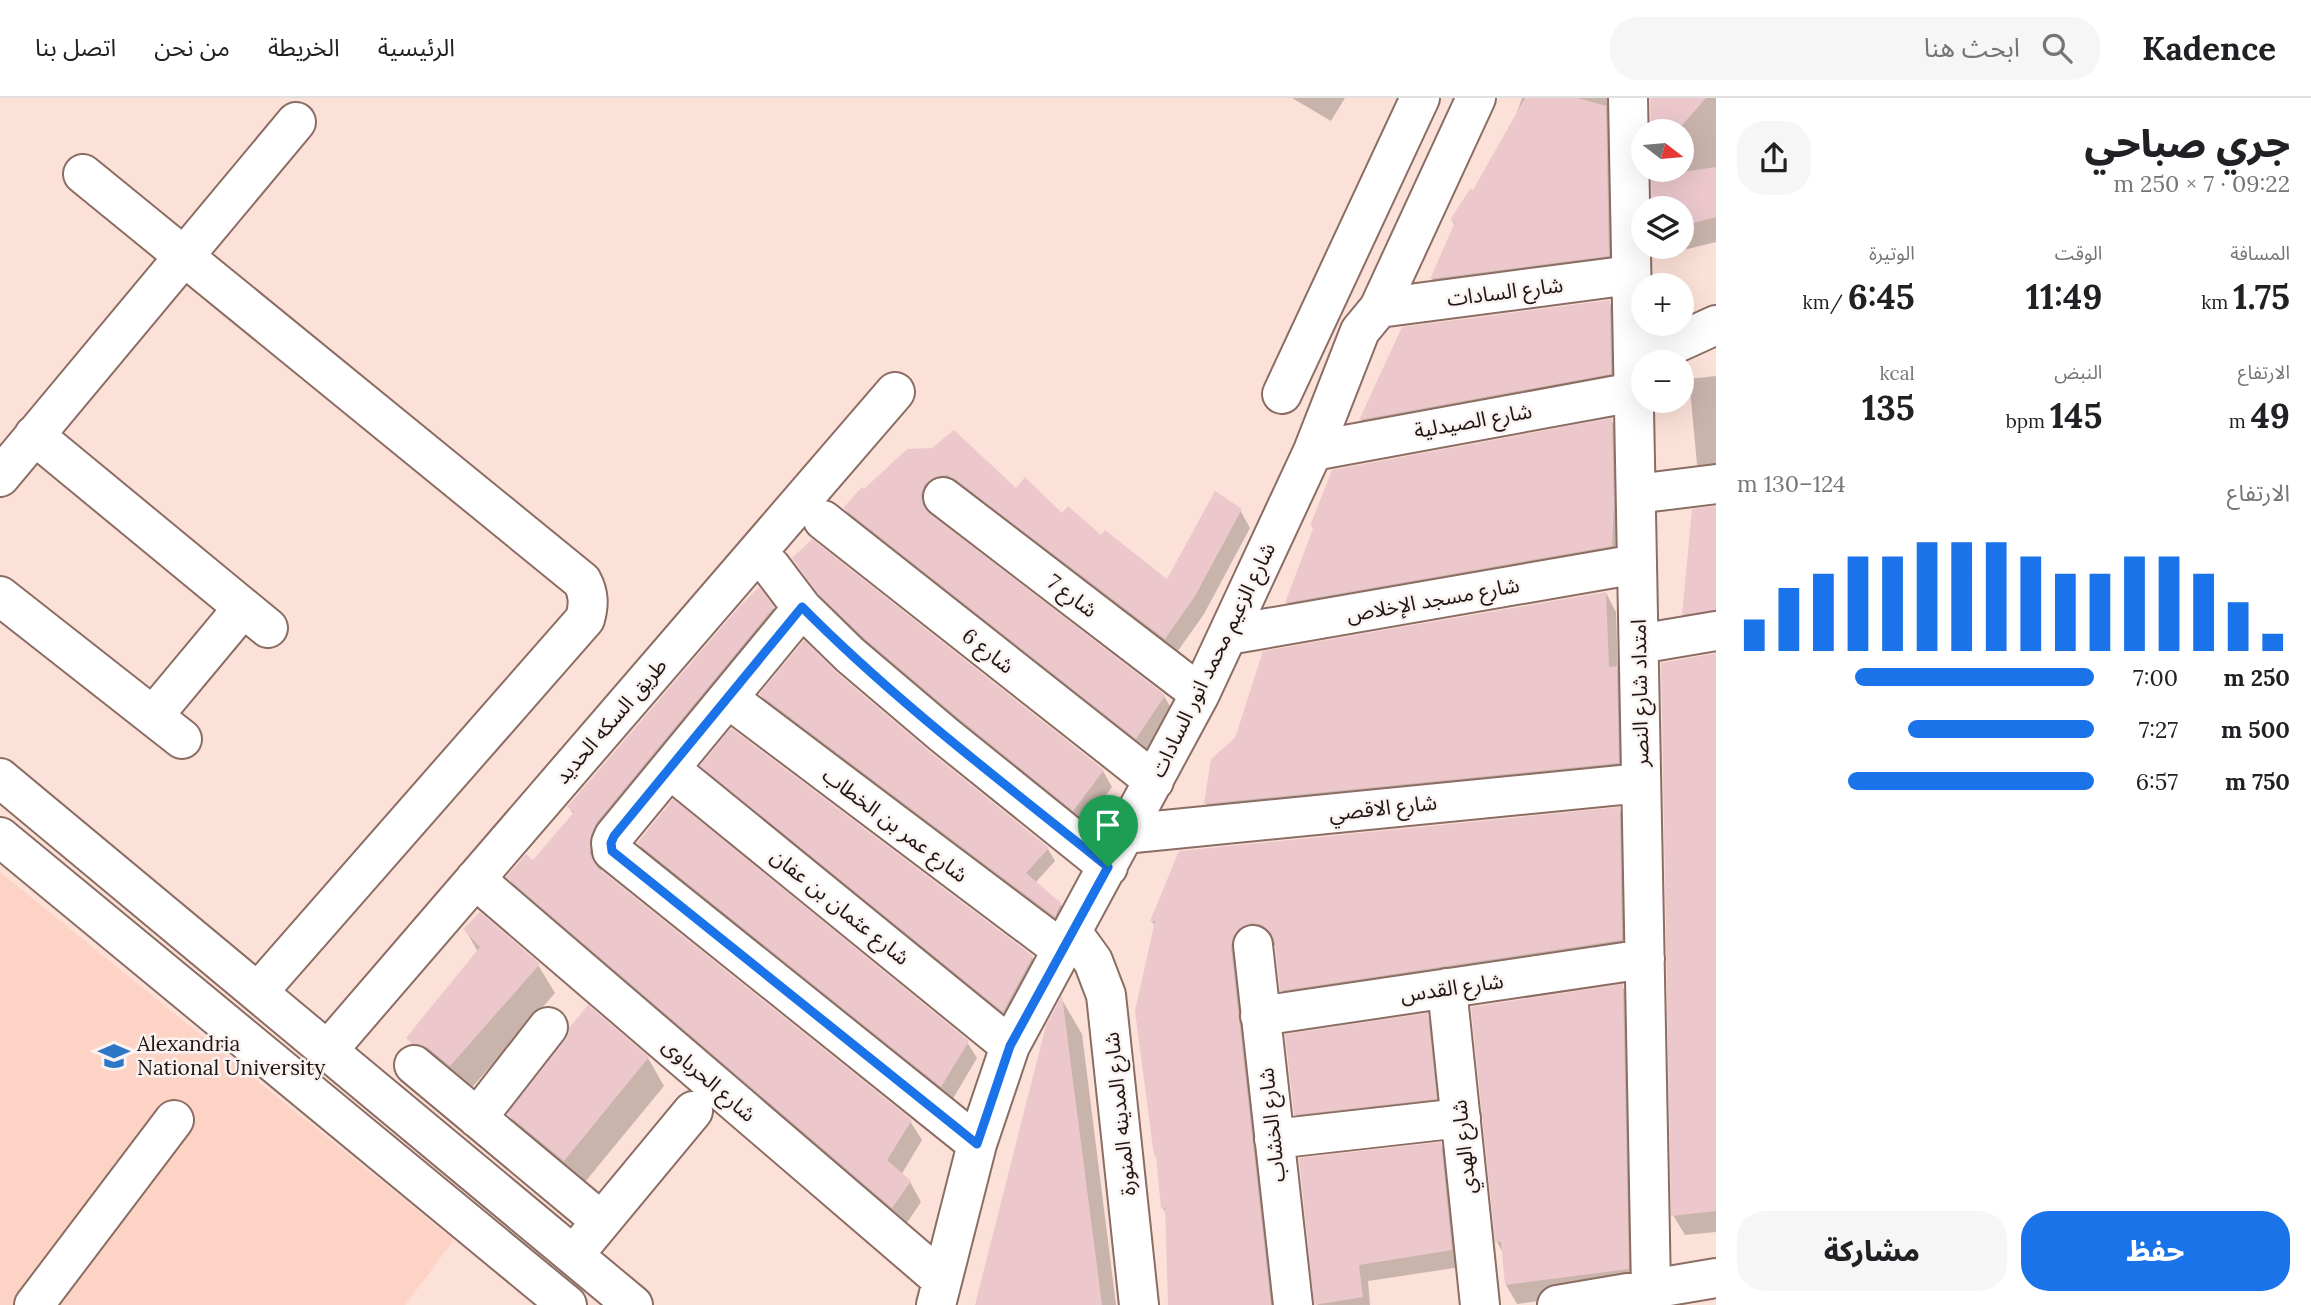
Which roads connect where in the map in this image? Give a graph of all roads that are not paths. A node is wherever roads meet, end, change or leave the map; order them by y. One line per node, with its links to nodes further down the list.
1 (1420, 98): 13 (street)
2 (1476, 98): 8 (street, شارع الزعيم محمد انور السادات)
3 (1628, 98): 7 (street, امتداد شارع النصر)
4 (296, 122): 6 (street)
5 (83, 174): 6 (street)
6 (184, 255): 15 (street); 42 (street)
7 (1631, 275): 8 (street, شارع السادات)
8 (1379, 308): 16 (street, شارع الزعيم محمد انور السادات)
9 (1716, 326): 10 (street, شارع الصيدلية)
10 (1677, 350)
11 (1631, 377): 16 (street, شارع الصيدلية)
12 (895, 392): 37 (street, طريق السكه الحديد)
13 (1282, 394)
14 (1634, 413): 19 (street, امتداد شارع النصر)
15 (34, 435): 17 (street); 24 (street)
16 (1313, 451): 27 (street, شارع الزعيم محمد انور السادات)
17 (0, 477)
18 (1716, 484): 19 (street)
19 (1636, 494): 22 (street, امتداد شارع النصر)
20 (943, 497): 29 (street, شارع 7)
21 (823, 520): 33 (street, شارع 6)
22 (1637, 564): 27 (street, شارع مسجد الإخلاص); 28 (street, امتداد شارع النصر)
23 (771, 567): 25 (street)
24 (0, 596)
25 (802, 607): 30 (street); 36 (street)
26 (1716, 631): 28 (street)
27 (1228, 635): 29 (street, شارع الزعيم محمد انور السادات)
28 (1639, 645): 34 (street, امتداد شارع النصر)
29 (1200, 694): 33 (street, شارع الزعيم محمد انور السادات)
30 (729, 699): 31 (street); 38 (street, شارع عمر بن الخطاب)
31 (670, 769): 45 (street, شارع عثمان بن عفان); 53 (street)
32 (0, 778): 42 (street)
33 (1154, 781): 36 (street, شارع الزعيم محمد انور السادات)
34 (1642, 783): 36 (street, شارع الاقصي); 40 (street, امتداد شارع النصر)
35 (0, 837): 60 (street)
36 (1116, 850): 38 (street, شارع الزعيم محمد انور السادات)
37 (475, 879): 46 (street, طريق السكه الحديد); 58 (street, شارع الحرباوى)
38 (1067, 941): 45 (street, شارع الزعيم محمد انور السادات); 62 (street, شارع المدينه المنورة)
39 (1253, 945): 43 (street, شارع الخشاب)
40 (1645, 959): 41 (street, شارع القدس); 57 (street, امتداد شارع النصر)
41 (1447, 988): 43 (street, شارع القدس); 50 (street, شارع الهدي)
42 (258, 992): 46 (street)
43 (1260, 1016): 52 (street, شارع الخشاب)
44 (548, 1027): 49 (street)
45 (1010, 1046): 53 (street, شارع الزعيم محمد انور السادات)
46 (328, 1050): 55 (street)
47 (414, 1065): 49 (street)
48 (693, 1111): 54 (street)
49 (477, 1118): 54 (street)
50 (1461, 1118): 52 (street); 64 (street, شارع الهدي)
51 (174, 1120): 59 (street)
52 (1274, 1139): 63 (street, شارع الخشاب)
53 (977, 1144): 58 (street, شارع الزعيم محمد انور السادات)
54 (601, 1221): 55 (street)
55 (574, 1255): 61 (street)
56 (1716, 1278): 57 (street)
57 (1651, 1289): 65 (street)
58 (939, 1293)
59 (34, 1305)
60 (567, 1305)
61 (633, 1305)
62 (1139, 1305)
63 (1293, 1305)
64 (1480, 1305)
65 (1557, 1305)

